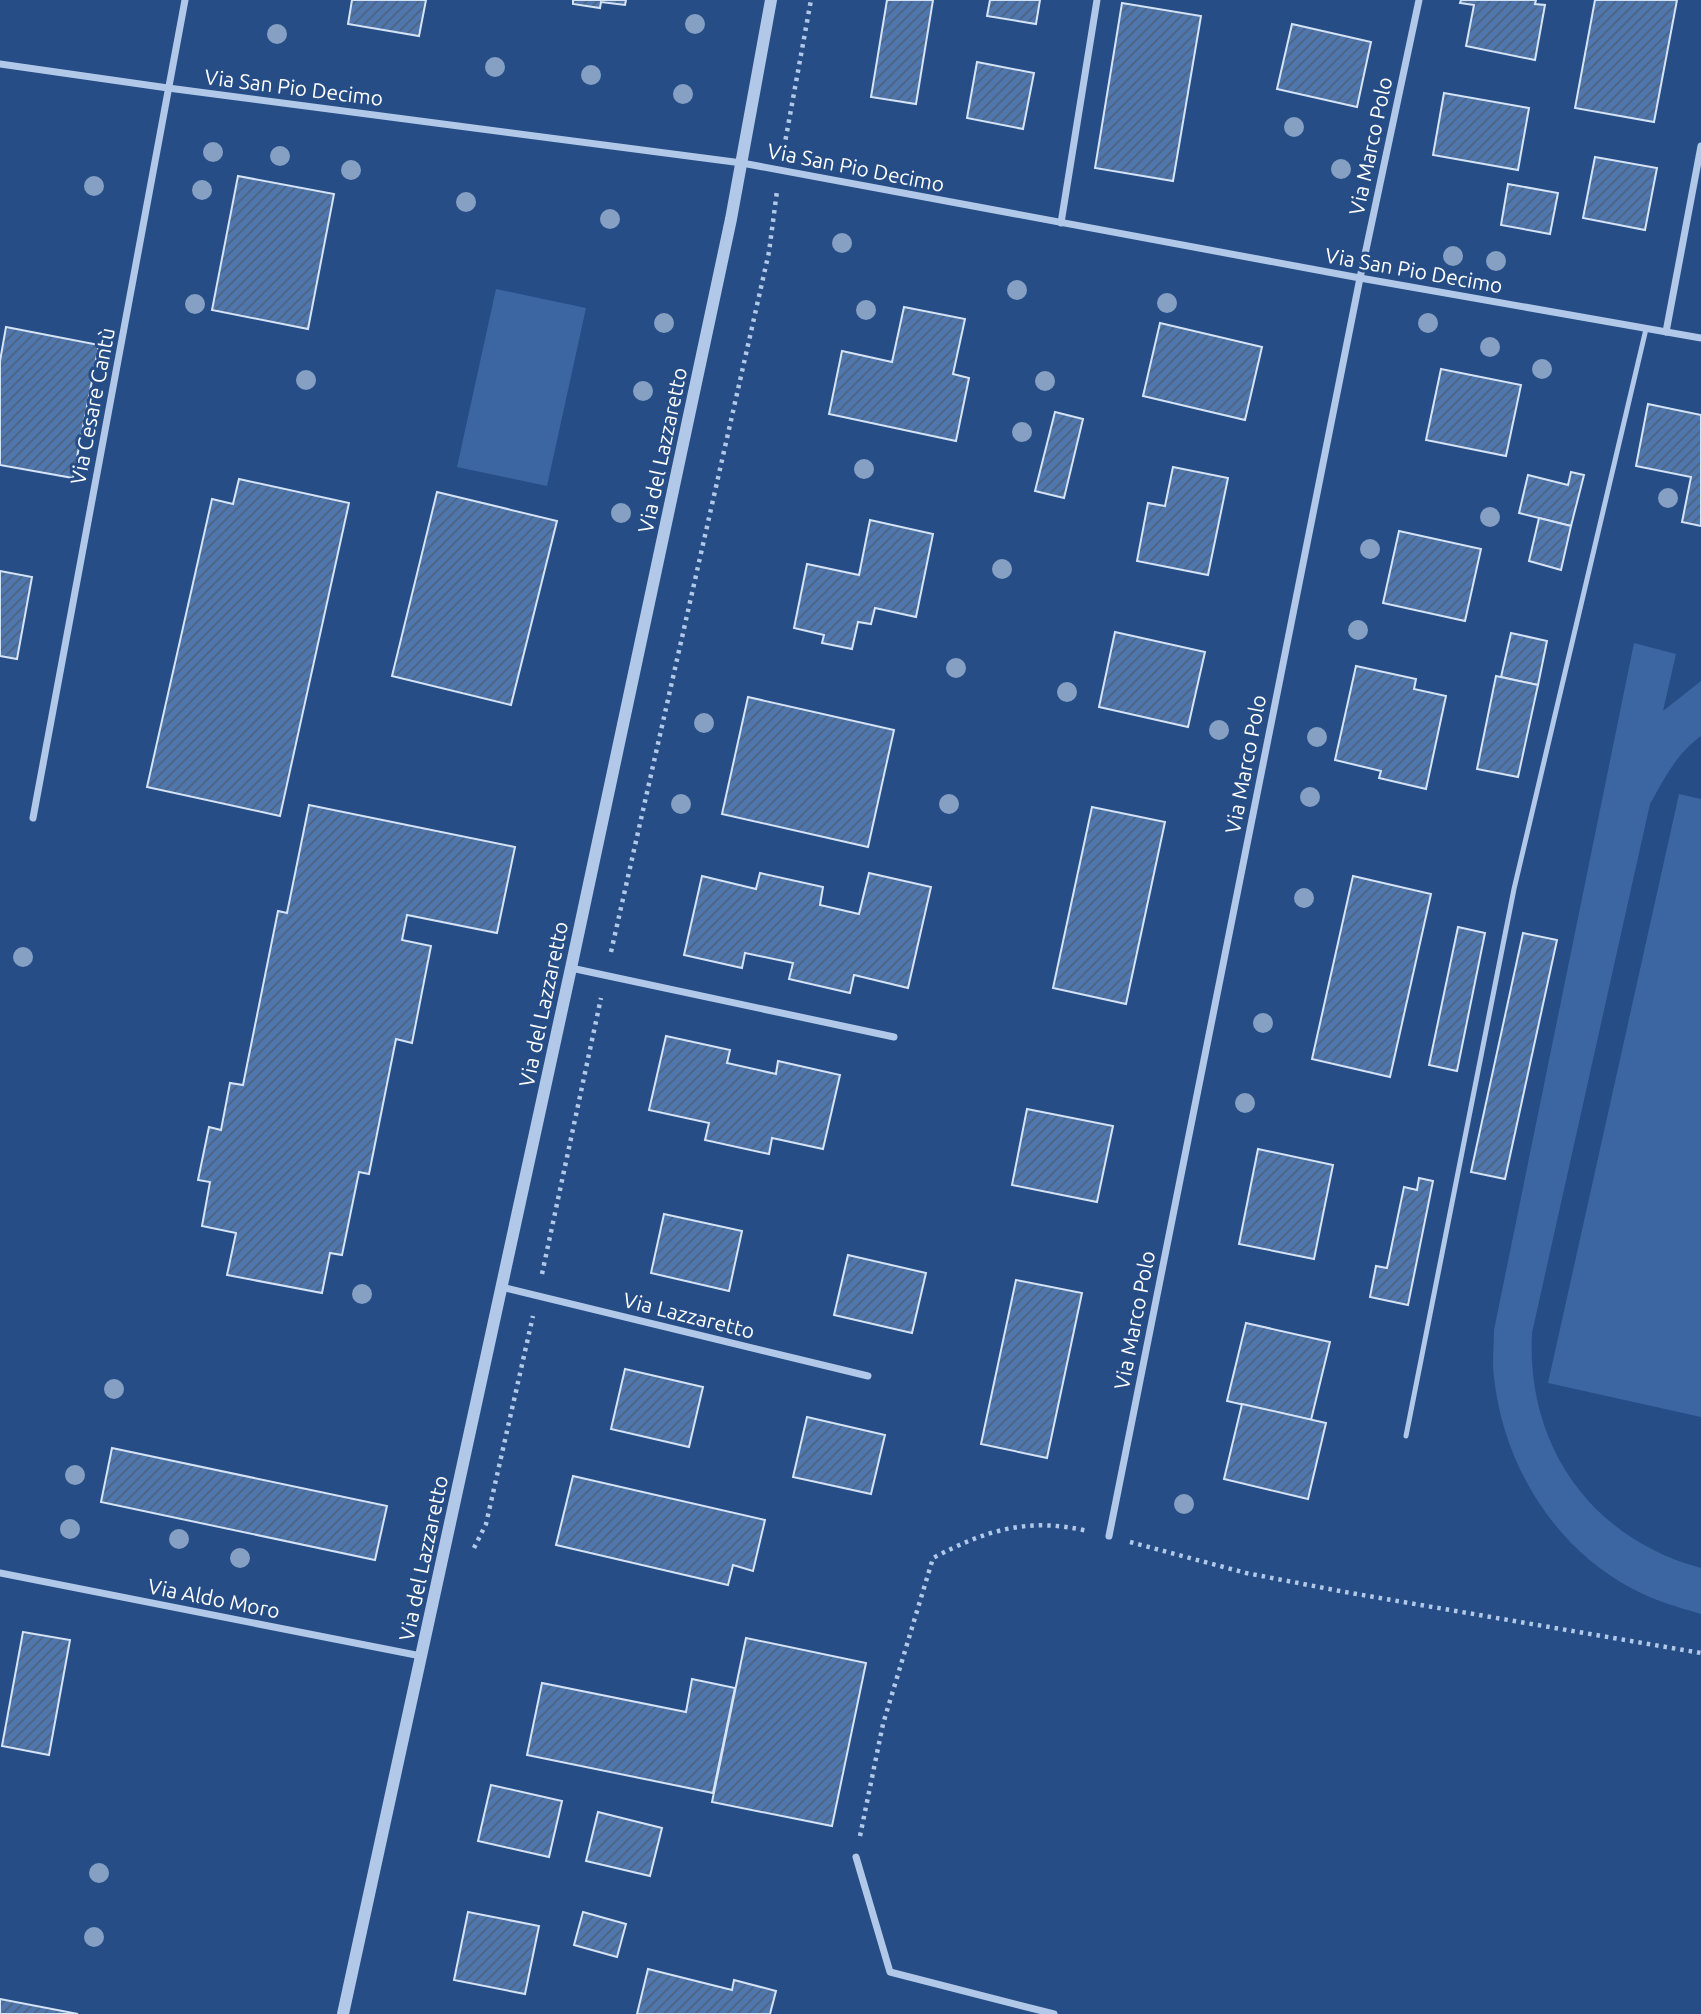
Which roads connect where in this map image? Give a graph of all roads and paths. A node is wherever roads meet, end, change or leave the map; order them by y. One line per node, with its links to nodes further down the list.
1 (185, 0): 7 (street, Via Cesare Cantù)
2 (771, 0): 9 (street, Via del Lazzaretto)
3 (811, 0): 10 (path)
4 (1097, 0): 11 (street)
5 (1419, 0): 12 (street, Via Marco Polo)
6 (0, 64): 7 (street, Via San Pio Decimo)
7 (168, 88): 9 (street, Via San Pio Decimo); 16 (street, Via Cesare Cantù)
8 (1701, 146): 14 (street)
9 (742, 163): 10 (street, Via San Pio Decimo); 17 (street, Via del Lazzaretto)
10 (780, 170): 11 (street, Via San Pio Decimo); 18 (path)
11 (1061, 223): 12 (street, Via San Pio Decimo)
12 (1360, 278): 13 (street, Via San Pio Decimo); 24 (street, Via Marco Polo)
13 (1646, 329): 14 (street, Via San Pio Decimo); 23 (lane)
14 (1666, 332): 15 (street, Via San Pio Decimo)
15 (1701, 338)
16 (33, 818)
17 (571, 968): 18 (street); 20 (street, Via del Lazzaretto)
18 (605, 976): 19 (street); 21 (path)
19 (894, 1037)
20 (502, 1287): 21 (street, Via Lazzaretto); 28 (street, Via del Lazzaretto)
21 (538, 1296): 22 (street, Via Lazzaretto); 25 (path)
22 (868, 1376)
23 (1406, 1436)
24 (1109, 1536): 27 (path); 29 (path)
25 (468, 1560)
26 (0, 1573): 28 (street, Via Aldo Moro)
27 (1701, 1653)
28 (421, 1656): 30 (street, Via del Lazzaretto)
29 (856, 1857): 31 (street)
30 (343, 2014)
31 (1054, 2014)

